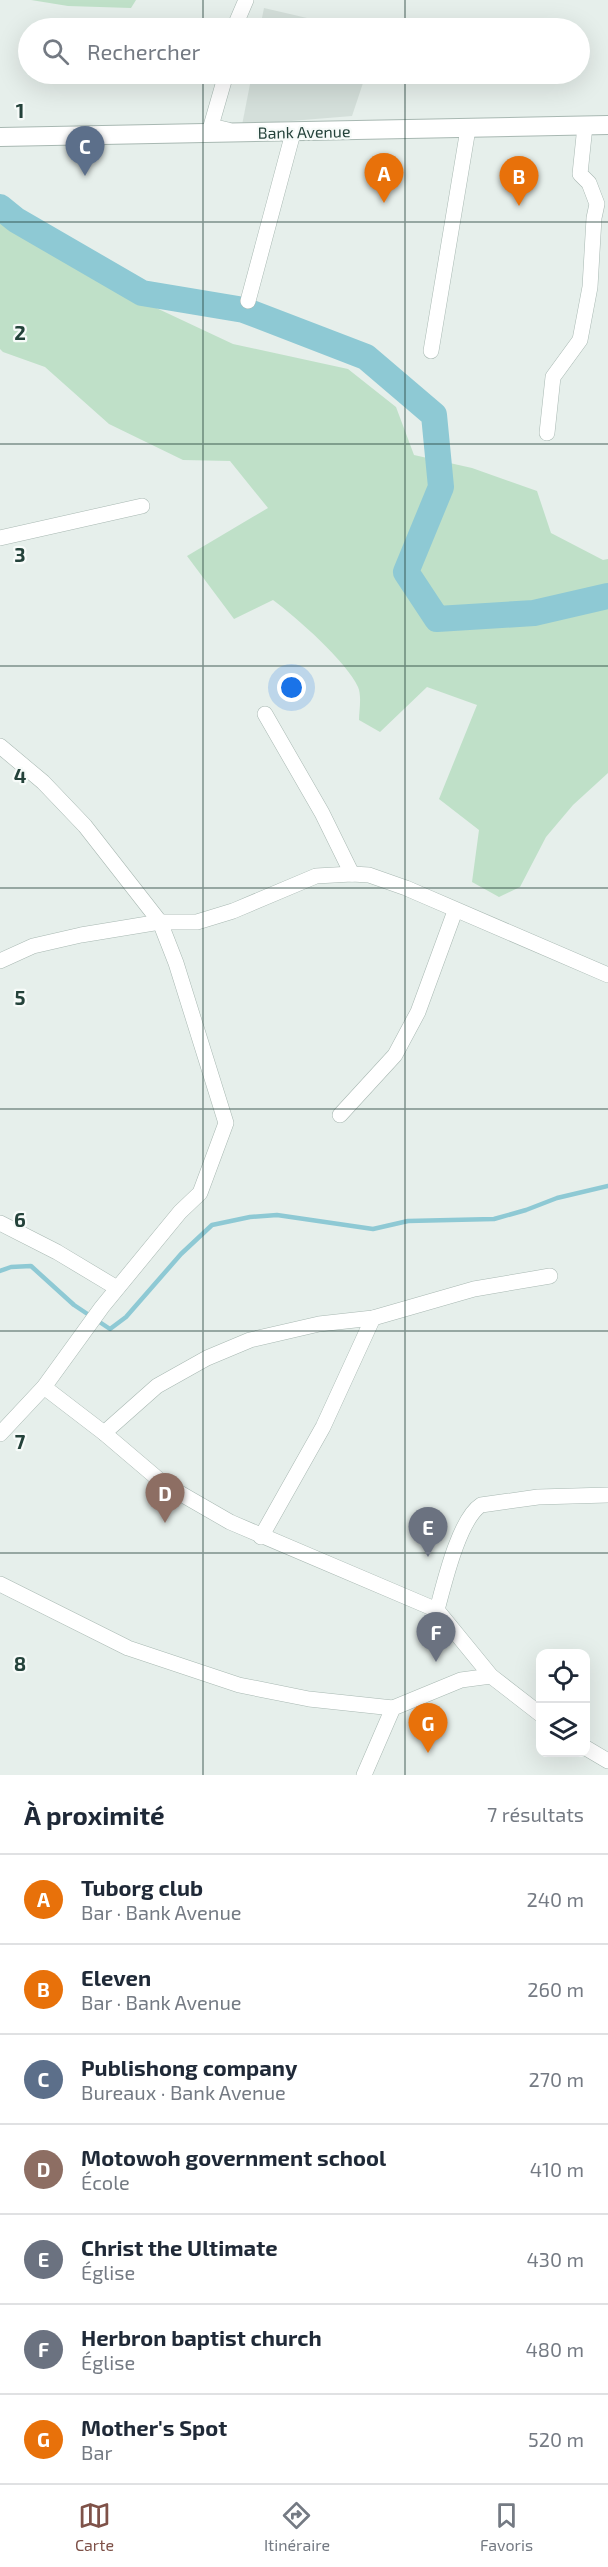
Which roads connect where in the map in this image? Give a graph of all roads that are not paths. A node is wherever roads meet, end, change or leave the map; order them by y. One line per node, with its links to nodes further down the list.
1 (246, 0): 2 (street)
2 (238, 18)
3 (223, 84): 8 (street)
4 (608, 125): 5 (street, Bank Avenue)
5 (585, 126): 6 (street, Bank Avenue); 12 (street)
6 (468, 129): 7 (street, Bank Avenue); 11 (street)
7 (293, 133): 8 (street, Bank Avenue); 10 (street)
8 (239, 134): 9 (street, Bank Avenue)
9 (0, 137)
10 (248, 301)
11 (431, 351)
12 (547, 433)
13 (142, 506): 14 (street)
14 (0, 538)
15 (265, 714): 17 (street)
16 (0, 746): 19 (street)
17 (352, 874): 18 (street); 19 (street)
18 (455, 911): 21 (street); 22 (street)
19 (160, 922): 20 (street); 25 (street)
20 (0, 961)
21 (608, 975)
22 (340, 1115)
23 (0, 1223): 25 (street)
24 (550, 1276): 26 (street)
25 (117, 1288): 27 (street)
26 (373, 1318): 28 (street); 31 (street)
27 (44, 1387): 28 (street); 29 (street)
28 (104, 1432): 31 (street)
29 (0, 1434)
30 (608, 1495): 33 (street)
31 (261, 1537): 33 (street)
32 (0, 1584): 35 (street)
33 (437, 1610): 34 (street)
34 (491, 1676): 35 (street); 36 (street)
35 (393, 1708): 39 (street)
36 (536, 1711)
37 (590, 1751): 38 (street)
38 (608, 1761)
39 (364, 1775)

